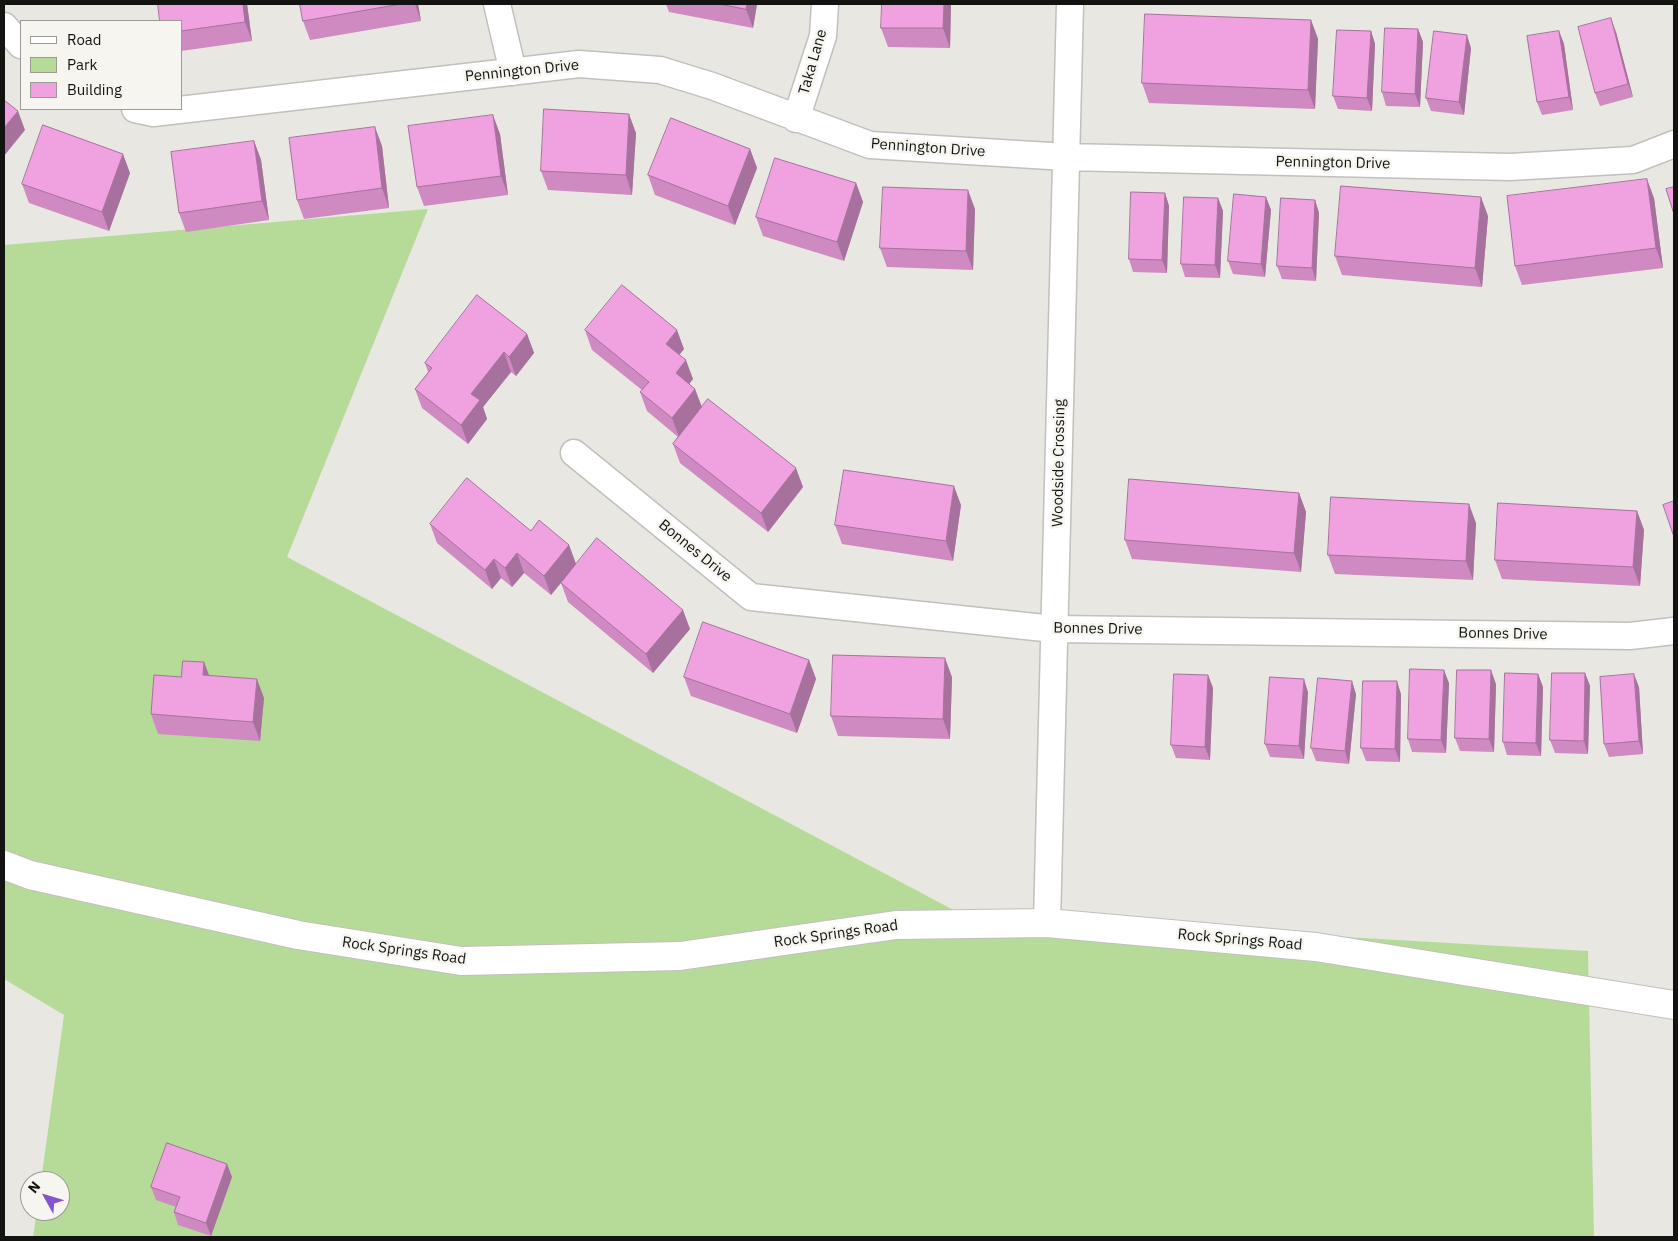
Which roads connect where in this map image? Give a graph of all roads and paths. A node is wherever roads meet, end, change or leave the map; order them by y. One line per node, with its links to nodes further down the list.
1 (497, 4): 6 (street)
2 (825, 4): 10 (street, Taka Lane)
3 (1070, 4): 12 (street, Woodside Crossing)
4 (4, 26): 5 (street)
5 (20, 45)
6 (513, 72): 9 (street, Pennington Drive); 10 (street, Pennington Drive)
7 (139, 110): 8 (street, Pennington Drive)
8 (178, 110)
9 (182, 110)
10 (796, 118): 12 (street, Pennington Drive)
11 (1674, 144): 12 (street, Pennington Drive)
12 (1066, 157): 14 (street, Woodside Crossing)
13 (574, 453): 14 (street, Bonnes Drive)
14 (1054, 629): 15 (street, Bonnes Drive); 17 (street, Woodside Crossing)
15 (1674, 631)
16 (4, 865): 17 (street, Rock Springs Road)
17 (1047, 923): 18 (street, Rock Springs Road)
18 (1674, 1005)

